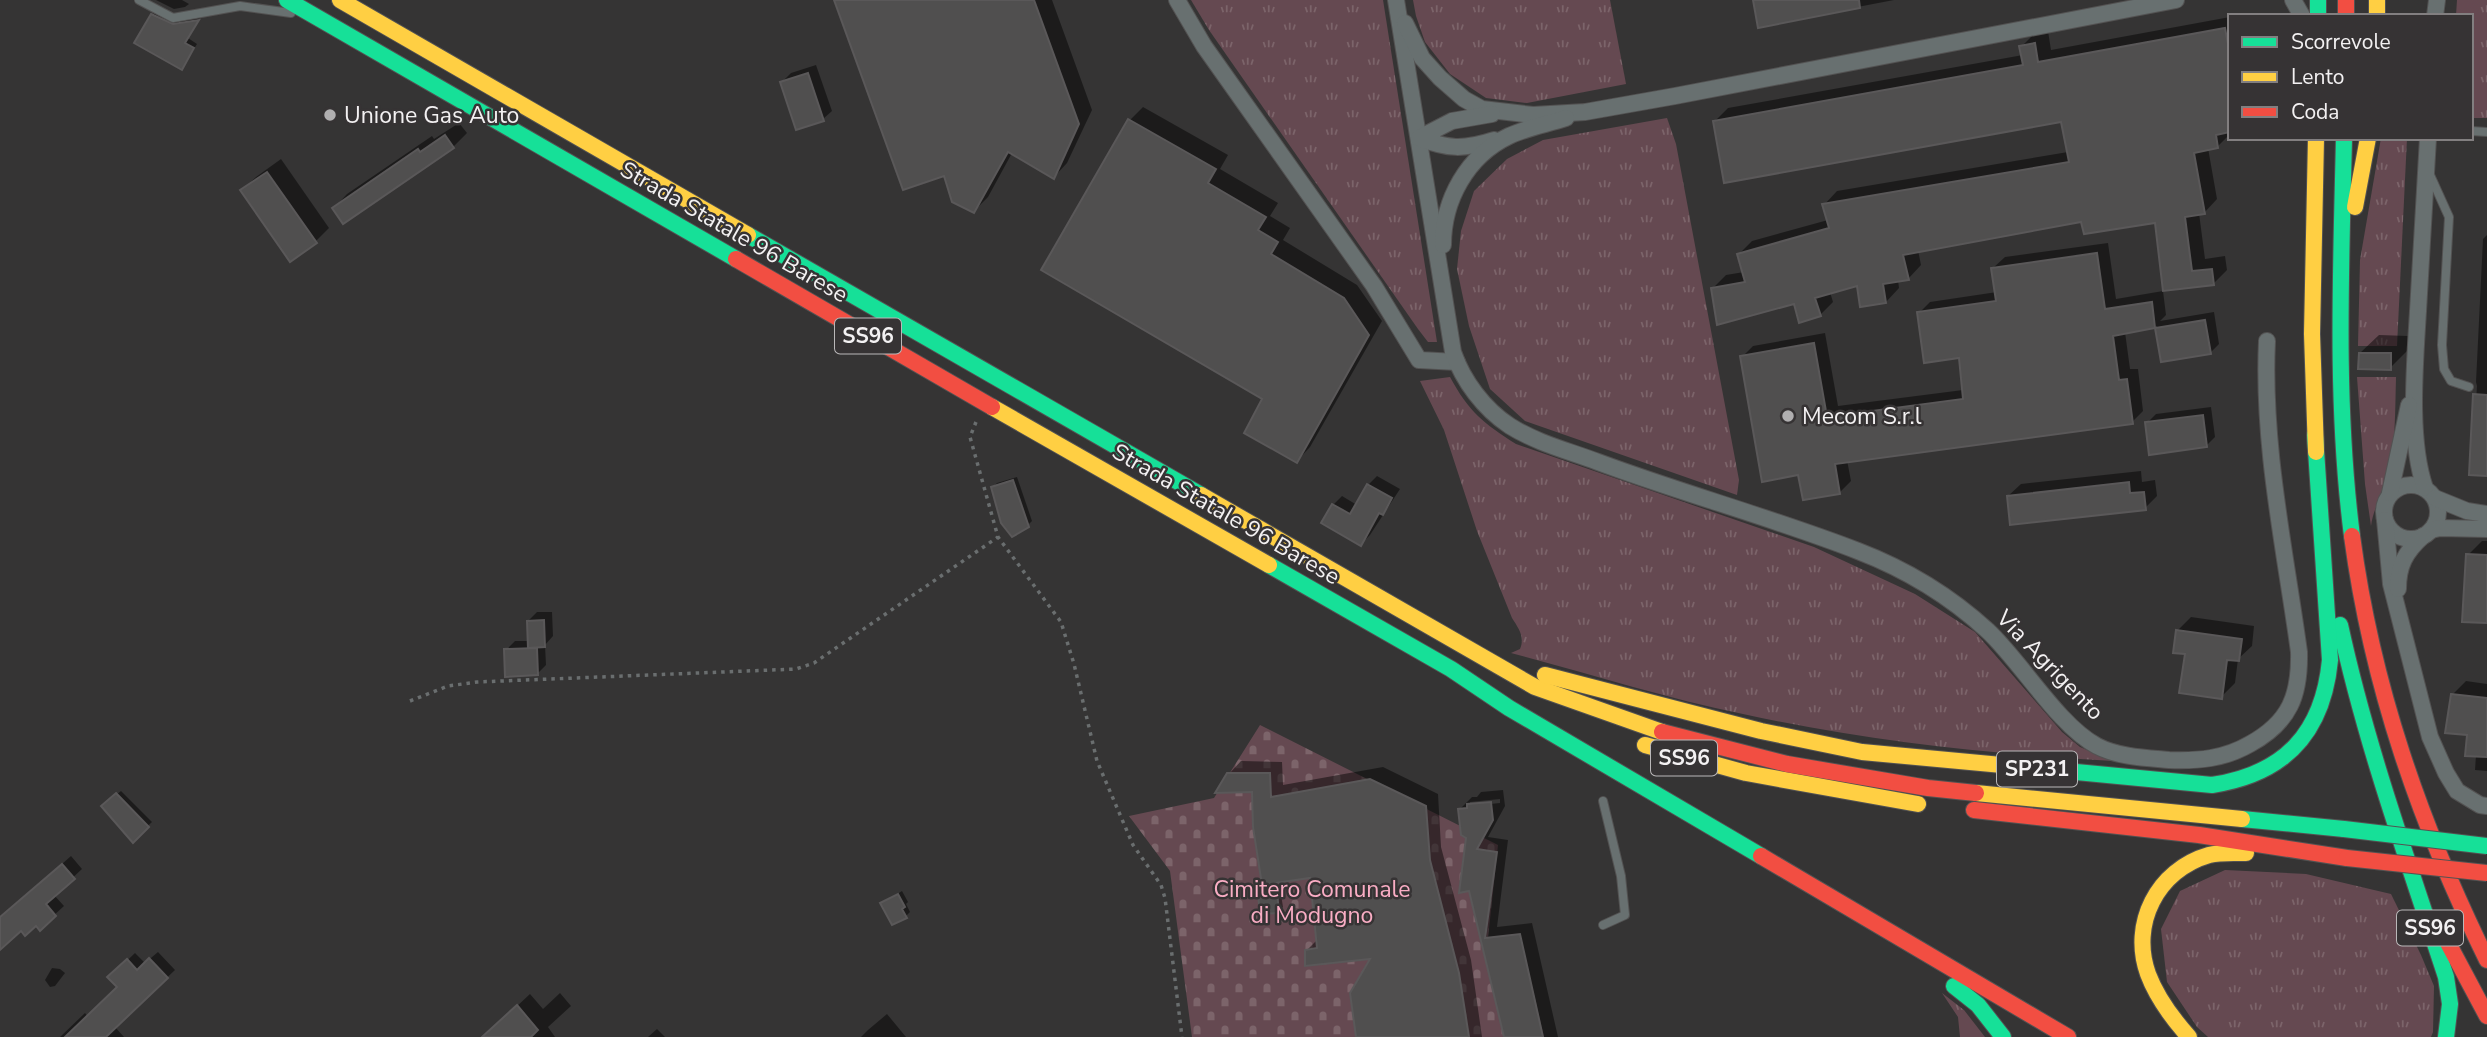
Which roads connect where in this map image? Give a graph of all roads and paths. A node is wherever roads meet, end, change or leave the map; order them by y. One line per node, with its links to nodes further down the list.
1 (139, 0): 7 (lane)
2 (287, 0): 7 (main road, Strada Statale 96 Barese / SS96)
3 (340, 0): 33 (main road, Strada Statale 96 Barese / SS96)
4 (1177, 0): 20 (street)
5 (2176, 0): 8 (street)
6 (1396, 1): 9 (street); 11 (street)
7 (316, 16): 23 (main road, Strada Statale 96 Barese / SS96)
8 (1585, 112): 9 (street); 10 (street)
9 (1505, 113): 11 (street)
10 (1509, 136): 11 (street); 18 (street)
11 (1419, 138): 18 (street)
12 (2316, 140): 24 (main road, SP231)
13 (2344, 140): 17 (main road)
14 (2368, 140): 17 (main road)
15 (2428, 140): 16 (street)
16 (2426, 168): 21 (street); 22 (lane)
17 (2341, 281): 47 (main road, SS96)
18 (1443, 284): 20 (street)
19 (2267, 341): 20 (street, Via Agrigento)
20 (1457, 362)
21 (2414, 385): 25 (street); 26 (street)
22 (2469, 387)
23 (985, 403): 31 (path); 34 (main road, Strada Statale 96 Barese / SS96)
24 (2315, 435): 33 (main road, SP231); 42 (main road, SP231)
25 (2390, 493): 26 (street); 28 (street)
26 (2430, 493): 27 (street); 30 (street)
27 (2487, 514)
28 (2385, 520): 30 (street); 32 (street)
29 (2487, 529): 30 (street)
30 (2427, 533): 32 (street)
31 (998, 537): 35 (path); 52 (path)
32 (2398, 602): 40 (street)
33 (1462, 644): 43 (main road, SS96, bridge)
34 (1451, 669): 36 (main road, SS96); 46 (main road, SS96)
35 (410, 701)
36 (1537, 705)
37 (1626, 738): 39 (main road, SS96)
38 (1603, 801): 48 (lane)
39 (1928, 805)
40 (2487, 806)
41 (1955, 808): 44 (main road)
42 (2396, 820): 51 (main road, SS96); 56 (main road, SS96)
43 (2487, 846)
44 (2318, 854): 45 (main road, bridge); 55 (main road)
45 (2487, 873)
46 (1818, 891): 53 (main road); 54 (main road, SS96)
47 (2469, 924): 49 (main road, SS96); 50 (main road, SS96)
48 (1603, 925)
49 (2487, 950)
50 (2487, 960)
51 (2487, 1016)
52 (1182, 1037)
53 (2003, 1037)
54 (2068, 1037)
55 (2189, 1037)
56 (2446, 1037)

